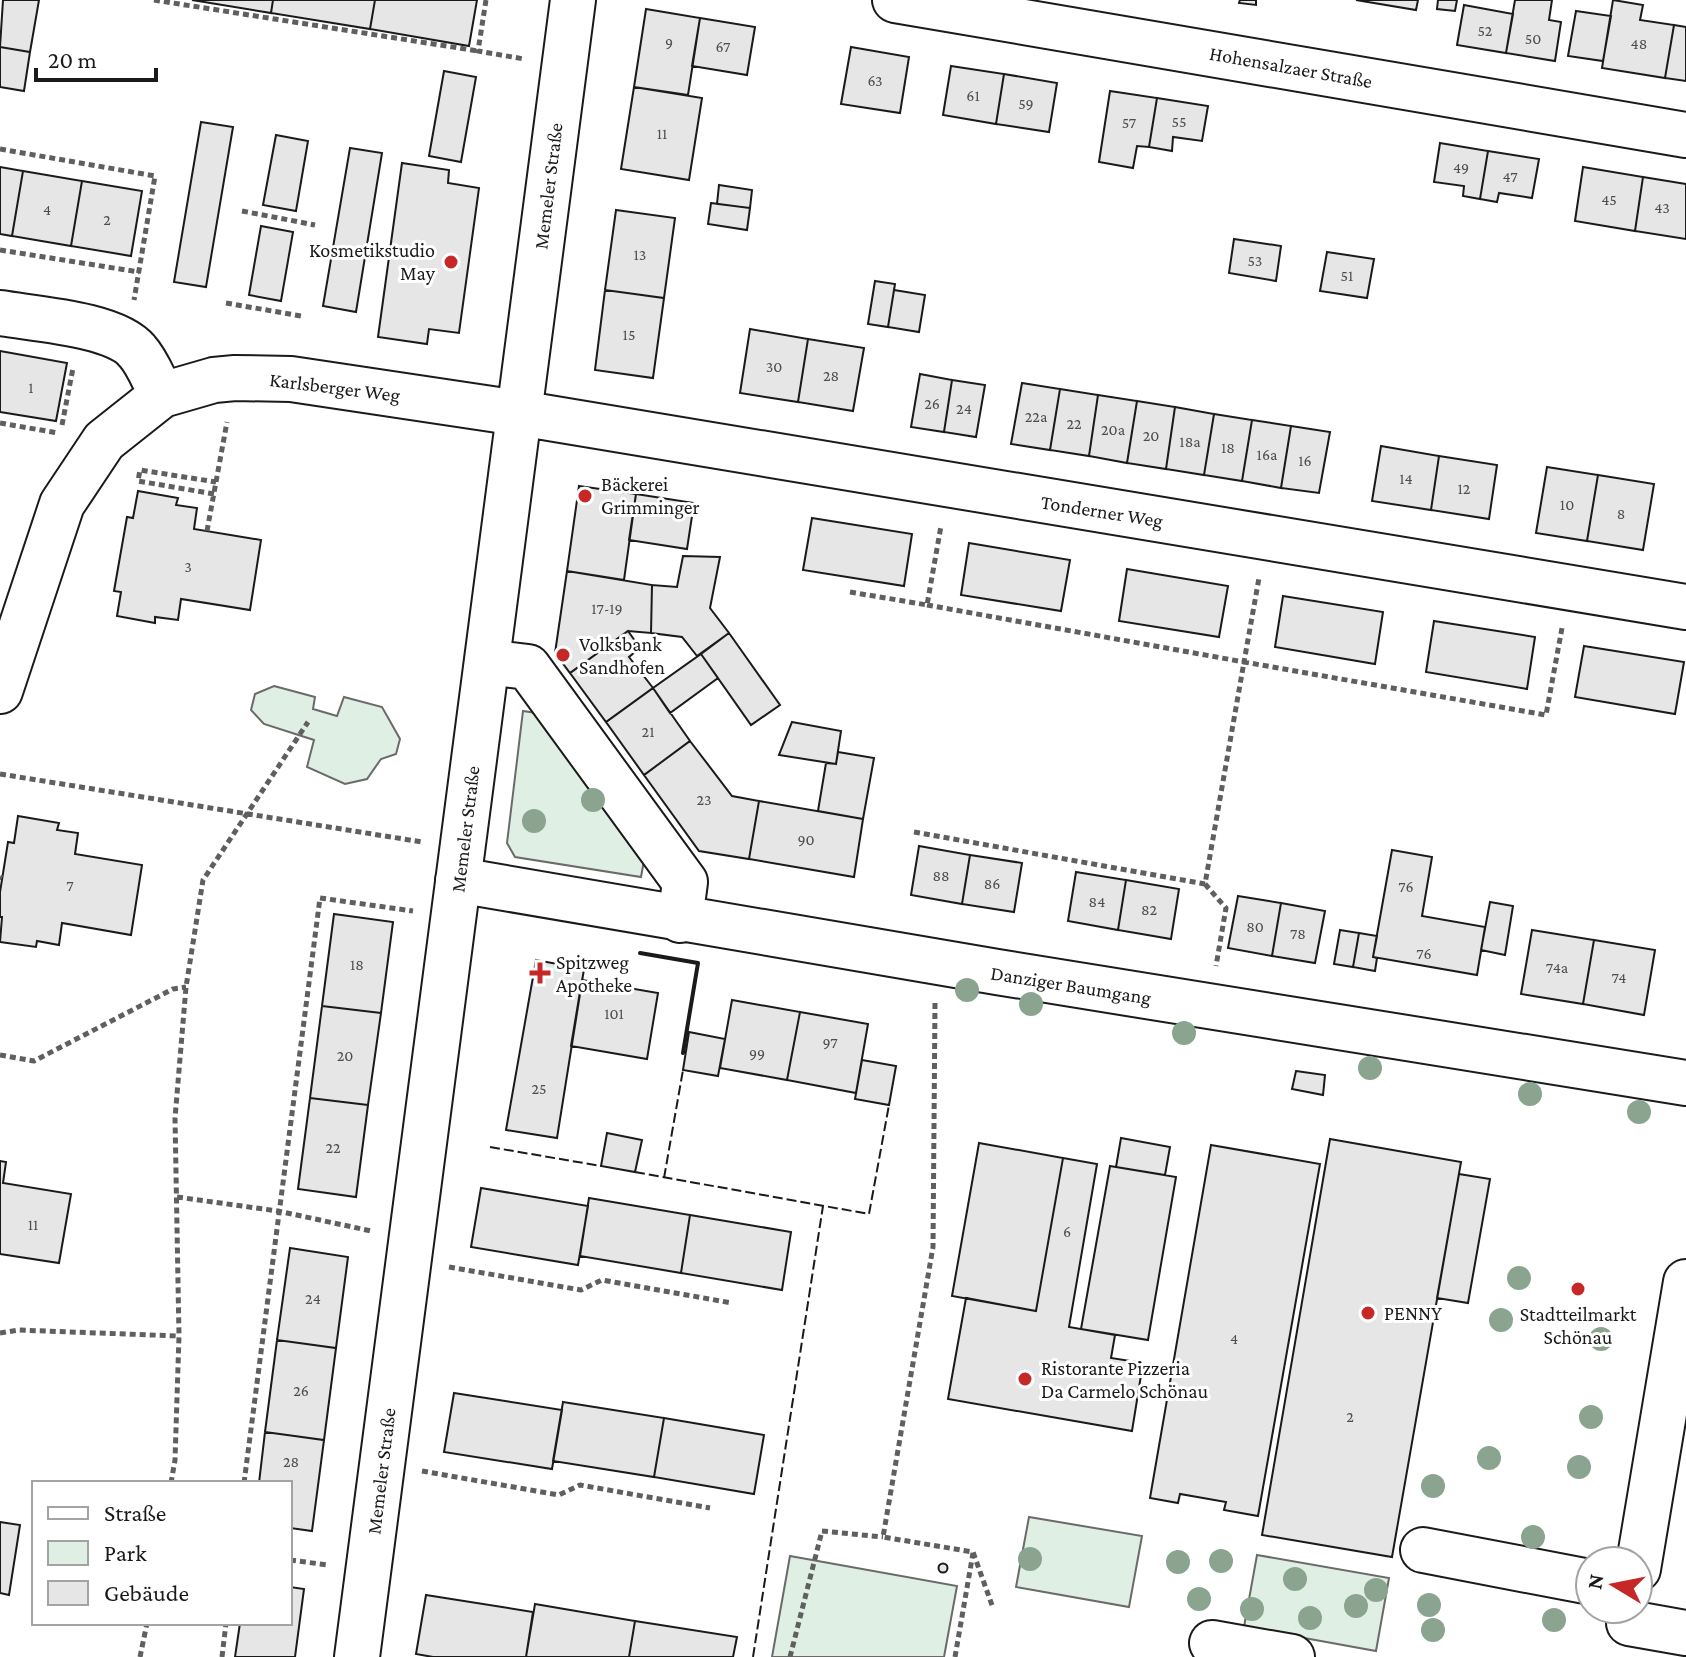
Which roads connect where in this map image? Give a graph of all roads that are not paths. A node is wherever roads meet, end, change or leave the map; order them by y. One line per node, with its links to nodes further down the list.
1 (573, 0): 6 (street, Memeler Straße)
2 (895, 0): 3 (street, Hohensalzaer Straße)
3 (1686, 135)
4 (0, 313): 5 (street)
5 (162, 395): 6 (street, Karlsberger Weg); 9 (street, Karlsberger Weg)
6 (519, 413): 7 (street, Tonderner Weg); 8 (street, Memeler Straße)
7 (1686, 607)
8 (487, 662): 10 (street, Memeler Straße); 11 (street)
9 (0, 691)
10 (458, 881): 11 (street, Danziger Baumgang); 20 (street, Memeler Straße)
11 (680, 920): 12 (street, Danziger Baumgang)
12 (1686, 1083)
13 (1686, 1282): 14 (street)
14 (1642, 1545)
15 (1423, 1550): 16 (street)
16 (1574, 1579)
17 (1628, 1630): 18 (street)
18 (1686, 1633)
19 (1212, 1643): 21 (street)
20 (357, 1657)
21 (1292, 1657)

